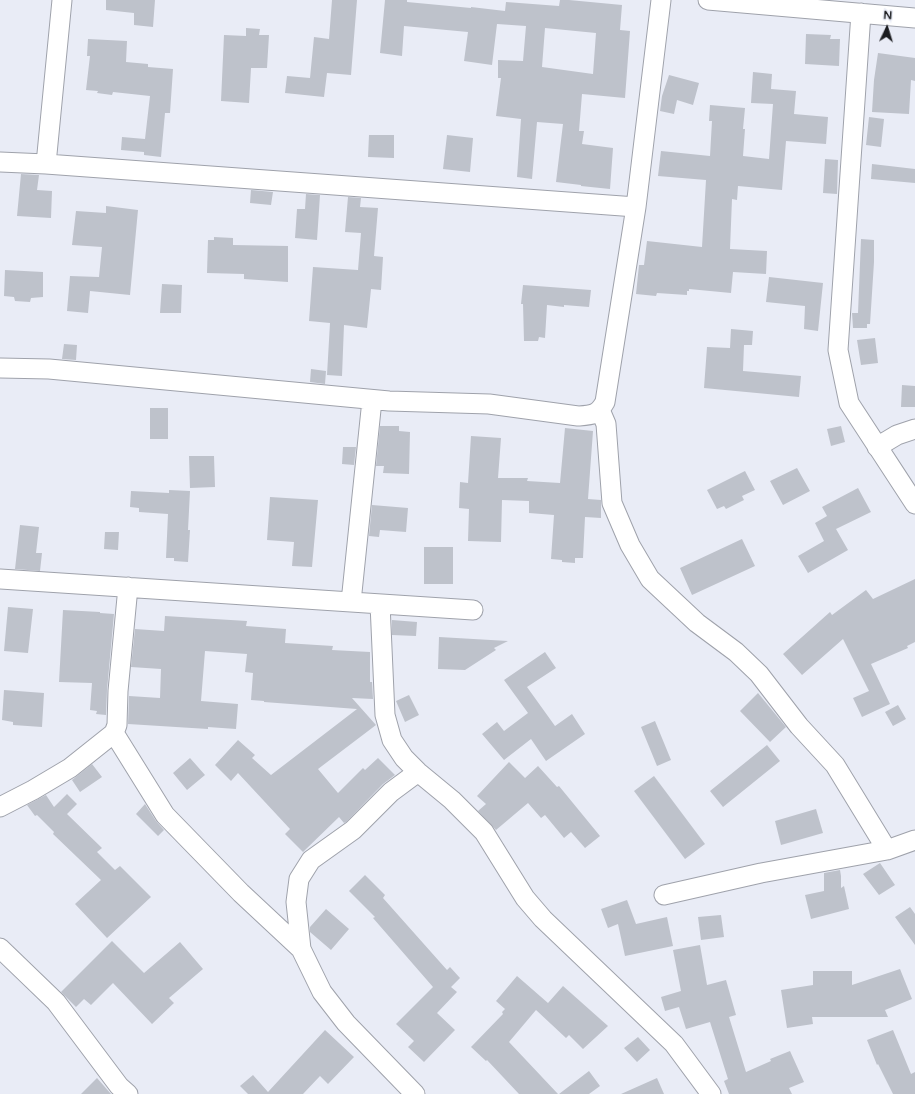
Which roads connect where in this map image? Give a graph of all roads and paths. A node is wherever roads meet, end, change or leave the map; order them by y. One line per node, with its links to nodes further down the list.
1 (62, 0): 8 (street)
2 (660, 0): 9 (street)
3 (708, 0): 4 (street)
4 (728, 1): 5 (street)
5 (861, 13): 6 (street); 14 (street)
6 (915, 18)
7 (0, 162): 8 (street)
8 (46, 164): 9 (street)
9 (636, 207): 12 (street)
10 (0, 368): 11 (street)
11 (372, 400): 12 (street); 18 (street)
12 (600, 410): 25 (street)
13 (915, 430): 14 (street)
14 (878, 447): 15 (street)
15 (915, 504)
16 (0, 579): 17 (street)
17 (128, 587): 18 (street); 21 (street)
18 (351, 602): 19 (street)
19 (380, 604): 20 (street); 22 (street)
20 (473, 610)
21 (114, 732): 23 (street); 28 (street)
22 (418, 772): 28 (street); 31 (street)
23 (0, 807)
24 (915, 840): 25 (street)
25 (887, 850): 26 (street)
26 (664, 895)
27 (0, 948): 29 (street)
28 (301, 949): 30 (street)
29 (128, 1094)
30 (415, 1094)
31 (711, 1094)

